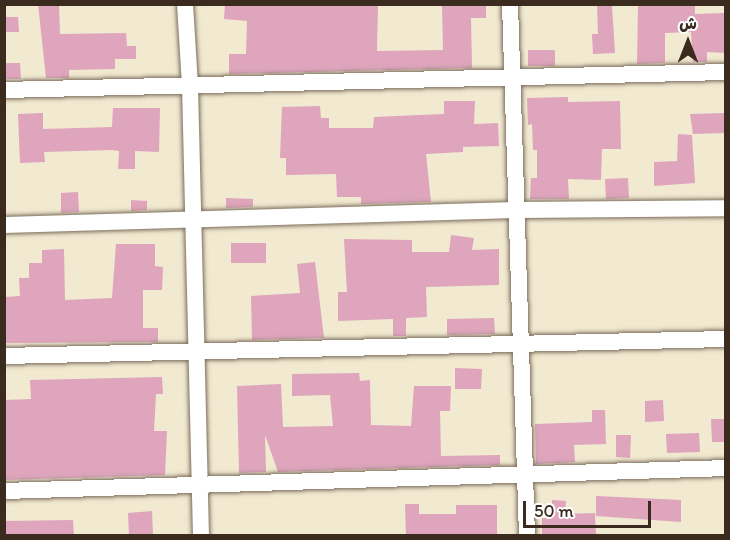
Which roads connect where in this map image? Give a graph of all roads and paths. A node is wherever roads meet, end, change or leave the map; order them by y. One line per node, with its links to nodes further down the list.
1 (185, 4): 5 (street)
2 (510, 4): 4 (street)
3 (726, 72): 4 (street)
4 (513, 78): 5 (street); 8 (street)
5 (190, 86): 6 (street); 9 (street)
6 (4, 90)
7 (726, 208): 8 (street)
8 (516, 210): 9 (street); 12 (street)
9 (194, 219): 10 (street); 13 (street)
10 (4, 225)
11 (726, 339): 12 (street)
12 (521, 342): 13 (street); 16 (street)
13 (196, 350): 14 (street); 17 (street)
14 (4, 356)
15 (726, 468): 16 (street)
16 (525, 473): 17 (street); 20 (street)
17 (200, 485): 18 (street); 19 (street)
18 (4, 491)
19 (201, 536)
20 (527, 536)

